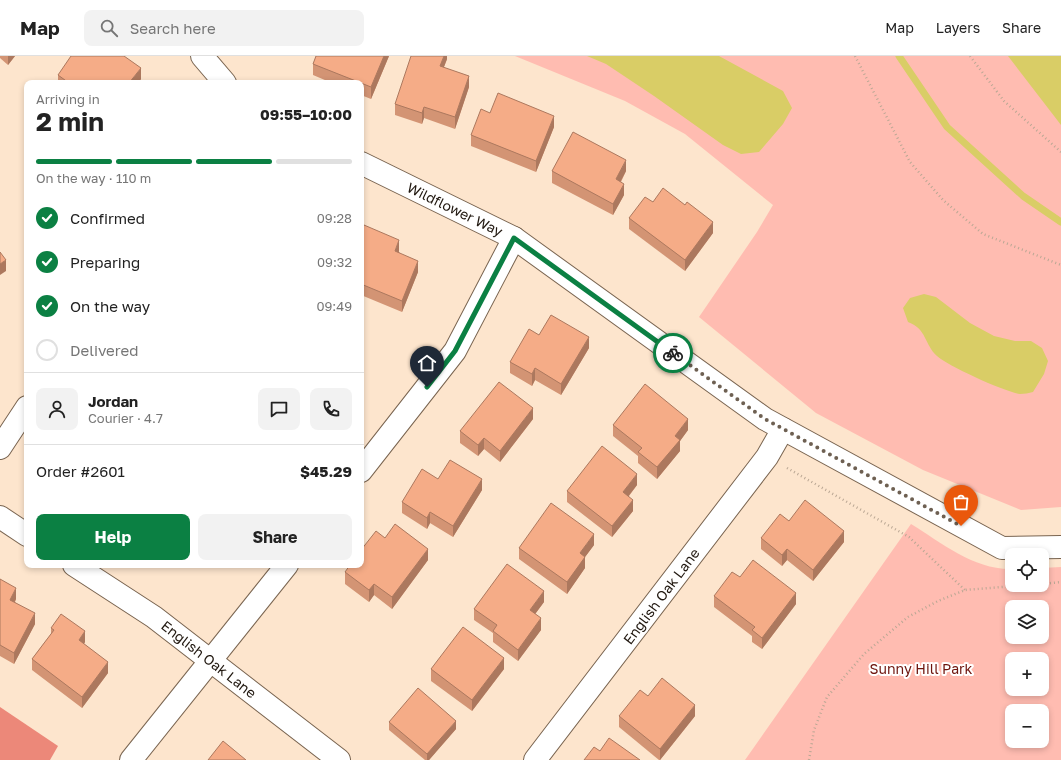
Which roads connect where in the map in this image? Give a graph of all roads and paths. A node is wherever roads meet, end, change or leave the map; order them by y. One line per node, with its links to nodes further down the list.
1 (202, 56): 4 (street)
2 (855, 56): 8 (path)
3 (970, 56): 5 (path)
4 (222, 80)
5 (1061, 152)
6 (364, 164): 7 (street, Wildflower Way)
7 (514, 238): 10 (street, Wildflower Way); 13 (street)
8 (1061, 265)
9 (24, 412): 11 (street)
10 (784, 429): 12 (street, English Oak Lane); 16 (street, Wildflower Way)
11 (0, 448)
12 (767, 457): 22 (path); 26 (street, English Oak Lane)
13 (364, 467)
14 (0, 517): 15 (street)
15 (24, 532)
16 (1061, 547)
17 (79, 568): 23 (street, English Oak Lane)
18 (285, 568): 23 (street)
19 (1061, 582): 20 (path)
20 (1049, 583)
21 (1005, 587): 22 (path)
22 (965, 590): 27 (path)
23 (211, 661): 24 (street); 25 (street, English Oak Lane)
24 (131, 760)
25 (339, 760)
26 (535, 760)
27 (810, 760)

